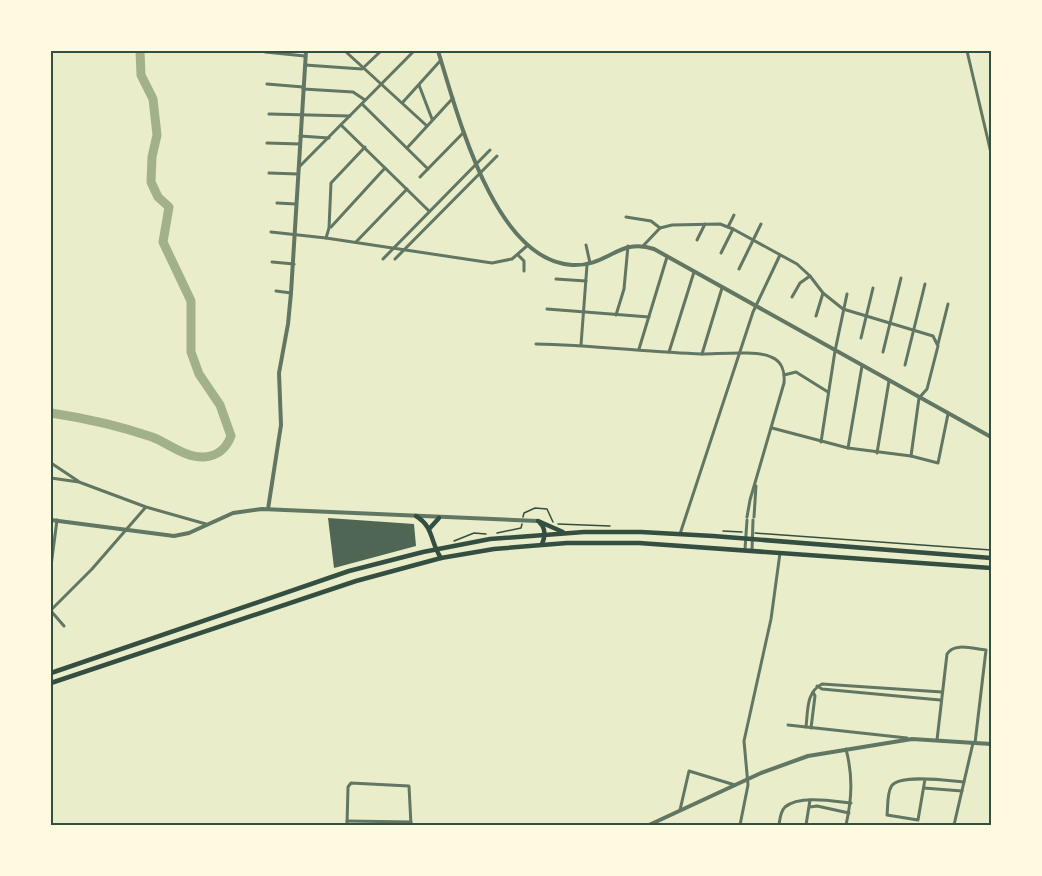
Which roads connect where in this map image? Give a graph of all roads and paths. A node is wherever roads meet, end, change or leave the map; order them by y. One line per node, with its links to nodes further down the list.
1 (345, 51): 10 (street)
2 (381, 51): 10 (street)
3 (414, 51): 11 (street)
4 (438, 51): 8 (street)
5 (967, 51): 32 (street)
6 (265, 52): 7 (street)
7 (306, 53): 9 (street)
8 (441, 60): 13 (street); 15 (street)
9 (305, 66): 10 (street); 14 (street)
10 (365, 68): 11 (street)
11 (382, 83): 16 (street); 17 (street)
12 (267, 84): 14 (street)
13 (419, 84): 17 (street); 21 (street)
14 (303, 88): 16 (street); 19 (street)
15 (453, 98): 21 (street); 24 (street)
16 (363, 102): 20 (street); 30 (street)
17 (403, 102): 23 (street)
18 (269, 114): 19 (street)
19 (302, 115): 20 (street); 25 (street)
20 (350, 116): 22 (street)
21 (433, 120): 23 (street)
22 (341, 124): 26 (street); 29 (street)
23 (427, 126): 30 (street)
24 (464, 132): 34 (street); 37 (street)
25 (300, 136): 26 (street); 28 (street)
26 (328, 138): 35 (street)
27 (267, 143): 28 (street)
28 (300, 144): 35 (street)
29 (364, 147): 36 (street); 51 (street)
30 (407, 148): 37 (street)
31 (490, 150): 34 (street)
32 (991, 153)
33 (497, 156): 40 (street)
34 (475, 164): 40 (street); 45 (street)
35 (298, 168): 39 (street)
36 (386, 168): 42 (street); 51 (street)
37 (428, 169): 41 (street)
38 (269, 173): 39 (street)
39 (298, 174): 44 (street)
40 (479, 174): 60 (street); 65 (street)
41 (420, 177)
42 (407, 189): 45 (street); 59 (street)
43 (277, 203): 44 (street)
44 (296, 204): 55 (street)
45 (429, 211): 64 (street)
46 (734, 216): 50 (street)
47 (626, 217): 52 (street)
48 (705, 224): 50 (street); 52 (street); 57 (street)
49 (761, 224): 58 (street)
50 (728, 227): 53 (street)
51 (329, 228): 56 (street)
52 (660, 228): 63 (street)
53 (733, 229): 58 (street); 66 (street)
54 (271, 232): 55 (street)
55 (294, 234): 56 (street); 73 (street)
56 (326, 238): 59 (street)
57 (697, 240)
58 (753, 240): 68 (street); 75 (street)
59 (356, 242): 64 (street)
60 (528, 245): 67 (street); 74 (street)
61 (586, 245): 74 (street)
62 (628, 246): 63 (street); 74 (street); 95 (street)
63 (643, 246): 69 (street)
64 (394, 248): 65 (street); 70 (street)
65 (405, 249): 67 (street); 71 (street)
66 (721, 253)
67 (518, 255): 76 (street)
68 (780, 255): 78 (street); 91 (street)
69 (667, 256): 77 (street); 98 (street)
70 (383, 259)
71 (395, 259)
72 (272, 262): 73 (street)
73 (294, 264): 86 (street)
74 (589, 264): 81 (street)
75 (739, 269)
76 (524, 271)
77 (694, 272): 83 (street); 107 (street)
78 (810, 276): 87 (street); 89 (street)
79 (901, 278): 99 (street)
80 (556, 279): 81 (street)
81 (586, 281): 94 (street)
82 (925, 284): 100 (street)
83 (722, 288): 91 (street); 109 (street)
84 (873, 288): 97 (street)
85 (276, 291): 86 (street)
86 (291, 293): 129 (street)
87 (823, 293): 93 (street); 96 (street)
88 (847, 294): 93 (street)
89 (792, 297)
90 (948, 304): 104 (street)
91 (755, 306): 106 (street); 110 (street)
92 (547, 309): 94 (street)
93 (843, 309): 97 (street); 106 (street)
94 (584, 313): 95 (street); 103 (street)
95 (616, 315): 98 (street)
96 (816, 316)
97 (866, 316): 99 (street); 101 (street)
98 (649, 317): 105 (street)
99 (891, 322): 100 (street); 108 (street)
100 (914, 329): 104 (street); 111 (street)
101 (861, 338)
102 (536, 344): 103 (street)
103 (581, 345): 105 (street)
104 (938, 346): 116 (street)
105 (639, 349): 107 (street)
106 (835, 351): 112 (street); 115 (street)
107 (669, 352): 109 (street)
108 (884, 352)
109 (702, 354): 110 (street)
110 (738, 354): 113 (street); 142 (street)
111 (905, 365)
112 (862, 366): 114 (street); 121 (street)
113 (784, 375): 115 (street); 118 (street)
114 (889, 381): 116 (street); 122 (street)
115 (828, 392): 120 (street)
116 (920, 398): 117 (street); 123 (street)
117 (948, 414): 119 (street); 123 (street)
118 (771, 428): 120 (street); 126 (street)
119 (991, 437)
120 (821, 442): 121 (street)
121 (848, 448): 122 (street)
122 (877, 453): 123 (street)
123 (911, 456)
124 (51, 463): 127 (street)
125 (51, 478): 127 (street)
126 (756, 481): 143 (street); 144 (street)
127 (79, 482): 128 (street)
128 (146, 507): 135 (street); 138 (street)
129 (268, 509): 130 (street); 135 (street)
130 (416, 516): 131 (street); 137 (highway)
131 (439, 518): 133 (street); 137 (highway)
132 (54, 520): 138 (street); 154 (street)
133 (522, 520): 134 (street); 136 (path); 145 (path)
134 (538, 521): 140 (highway); 141 (highway)
135 (206, 524): 138 (street)
136 (614, 527)
137 (430, 528): 147 (highway)
138 (128, 530): 156 (street)
139 (722, 531): 143 (path)
140 (565, 533): 141 (highway); 142 (highway)
141 (544, 534): 146 (highway); 147 (highway)
142 (680, 534): 143 (highway)
143 (746, 536): 144 (highway); 148 (street)
144 (753, 536): 149 (street); 150 (path); 153 (highway)
145 (448, 543)
146 (542, 544): 148 (highway); 152 (highway)
147 (435, 549): 152 (highway); 158 (highway)
148 (745, 549): 149 (highway)
149 (752, 550): 151 (highway)
150 (991, 550)
151 (780, 552): 155 (highway); 172 (street)
152 (441, 558): 159 (highway)
153 (991, 558)
154 (51, 566)
155 (991, 568)
156 (51, 611): 157 (street)
157 (64, 626)
158 (51, 673)
159 (51, 683)
160 (817, 686): 161 (street); 162 (street); 163 (street)
161 (813, 692): 165 (street); 166 (street)
162 (942, 692): 163 (street); 169 (street)
163 (941, 700): 168 (street)
164 (788, 725): 165 (street)
165 (806, 727): 166 (street)
166 (811, 728): 167 (street)
167 (912, 739): 168 (street); 171 (street)
168 (937, 740): 169 (street)
169 (974, 743): 170 (street); 174 (street)
170 (991, 744)
171 (846, 749): 172 (street); 179 (street)
172 (747, 778): 175 (street); 186 (street)
173 (925, 779): 174 (street); 176 (street); 176 (street)
174 (964, 782): 177 (street)
175 (735, 785): 181 (street); 181 (street)
176 (924, 788): 177 (street)
177 (962, 791): 190 (street)
178 (810, 800): 179 (street); 180 (street); 187 (street)
179 (850, 803): 182 (street)
180 (810, 807): 182 (street); 188 (street)
181 (680, 810): 185 (street)
182 (849, 813): 189 (street)
183 (347, 823): 184 (street); 184 (street)
184 (411, 824)
185 (649, 825)
186 (740, 825)
187 (779, 825)
188 (806, 825)
189 (846, 825)
190 (954, 825)

